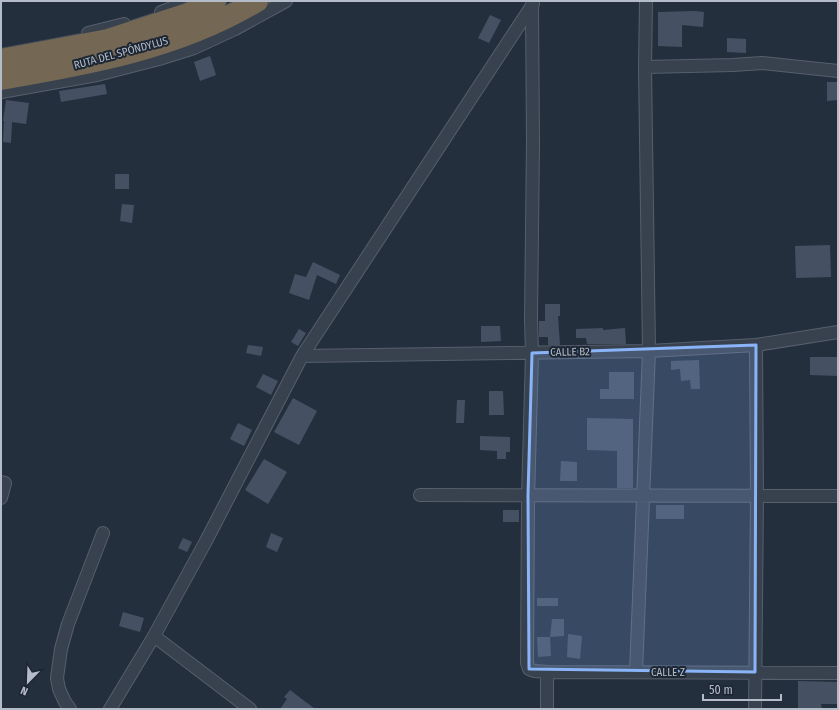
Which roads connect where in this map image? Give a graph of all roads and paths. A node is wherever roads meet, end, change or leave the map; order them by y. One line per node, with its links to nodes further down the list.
1 (190, 1): 7 (street)
2 (215, 1): 8 (highway, RUTA DEL SPÓNDYLUS)
3 (257, 1): 11 (highway, RUTA DEL SPÓNDYLUS)
4 (286, 1): 12 (street)
5 (646, 1): 9 (street)
6 (533, 3): 16 (street); 17 (street)
7 (1, 49)
8 (1, 60)
9 (645, 67): 10 (street); 15 (street)
10 (838, 70)
11 (1, 79)
12 (1, 92)
13 (838, 332): 14 (street, CALLE B2)
14 (756, 345): 15 (street, CALLE B2); 22 (street)
15 (649, 351): 16 (street, CALLE B2); 21 (street)
16 (532, 353): 17 (street, CALLE B2); 20 (street)
17 (302, 356): 26 (street)
18 (1, 482): 24 (street)
19 (420, 495): 20 (street)
20 (528, 495): 21 (street); 27 (street, CALLE Z)
21 (644, 495): 22 (street); 28 (street)
22 (757, 496): 23 (street); 29 (street)
23 (838, 496)
24 (1, 498)
25 (103, 532): 31 (street)
26 (154, 636): 32 (street); 33 (street)
27 (547, 672): 28 (street, CALLE Z); 34 (street)
28 (636, 672): 29 (street, CALLE Z)
29 (756, 672): 30 (street, CALLE Z); 35 (street)
30 (838, 673)
31 (70, 709)
32 (110, 709)
33 (250, 709)
34 (547, 709)
35 (755, 709)

